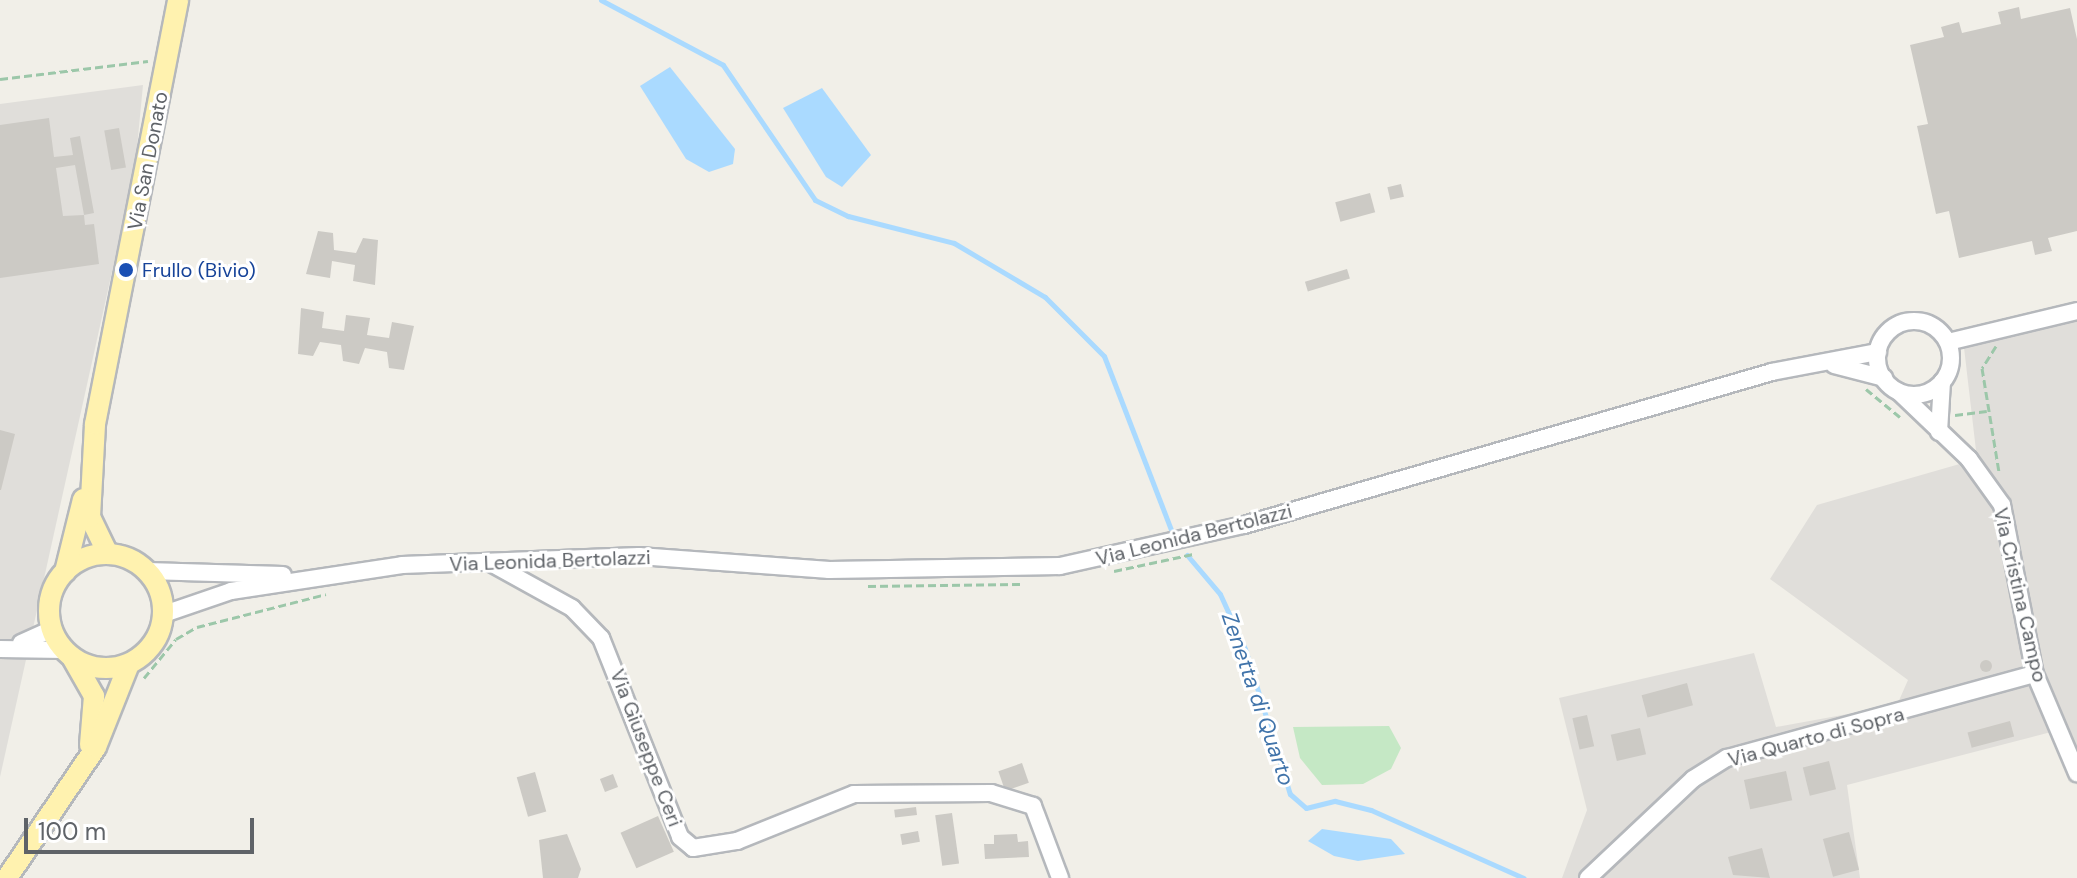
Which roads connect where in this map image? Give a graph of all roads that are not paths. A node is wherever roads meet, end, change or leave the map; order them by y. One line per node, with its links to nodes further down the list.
1 (178, 0): 10 (main road, Via San Donato)
2 (2077, 311): 3 (street)
3 (1950, 350): 4 (street); 7 (street)
4 (1878, 352): 5 (street, Via Leonida Bertolazzi); 6 (street)
5 (1812, 364): 6 (street, Via Leonida Bertolazzi); 12 (street, Via Leonida Bertolazzi)
6 (1884, 378): 8 (street)
7 (1942, 382): 8 (street); 9 (street)
8 (1899, 392): 9 (street, Via Cristina Campo)
9 (1935, 424): 21 (street, Via Cristina Campo)
10 (91, 464): 11 (main road, Via San Donato); 14 (main road, Via San Donato)
11 (108, 554): 13 (main road); 14 (main road)
12 (489, 562): 15 (street, Via Leonida Bertolazzi); 25 (street, Via Giuseppe Ceri)
13 (147, 571): 15 (street, Via Leonida Bertolazzi); 16 (main road)
14 (65, 572): 17 (main road)
15 (317, 576): 16 (street, Via Leonida Bertolazzi)
16 (164, 614): 20 (main road)
17 (52, 629): 18 (street); 19 (main road)
18 (0, 648): 19 (street)
19 (68, 653): 20 (main road); 22 (main road)
20 (129, 664): 22 (main road)
21 (2035, 674): 23 (street, Via Cristina Campo); 26 (street, Via Quarto di Sopra)
22 (80, 771): 24 (main road)
23 (2077, 773)
24 (7, 878)
25 (1060, 878)
26 (1588, 878)

